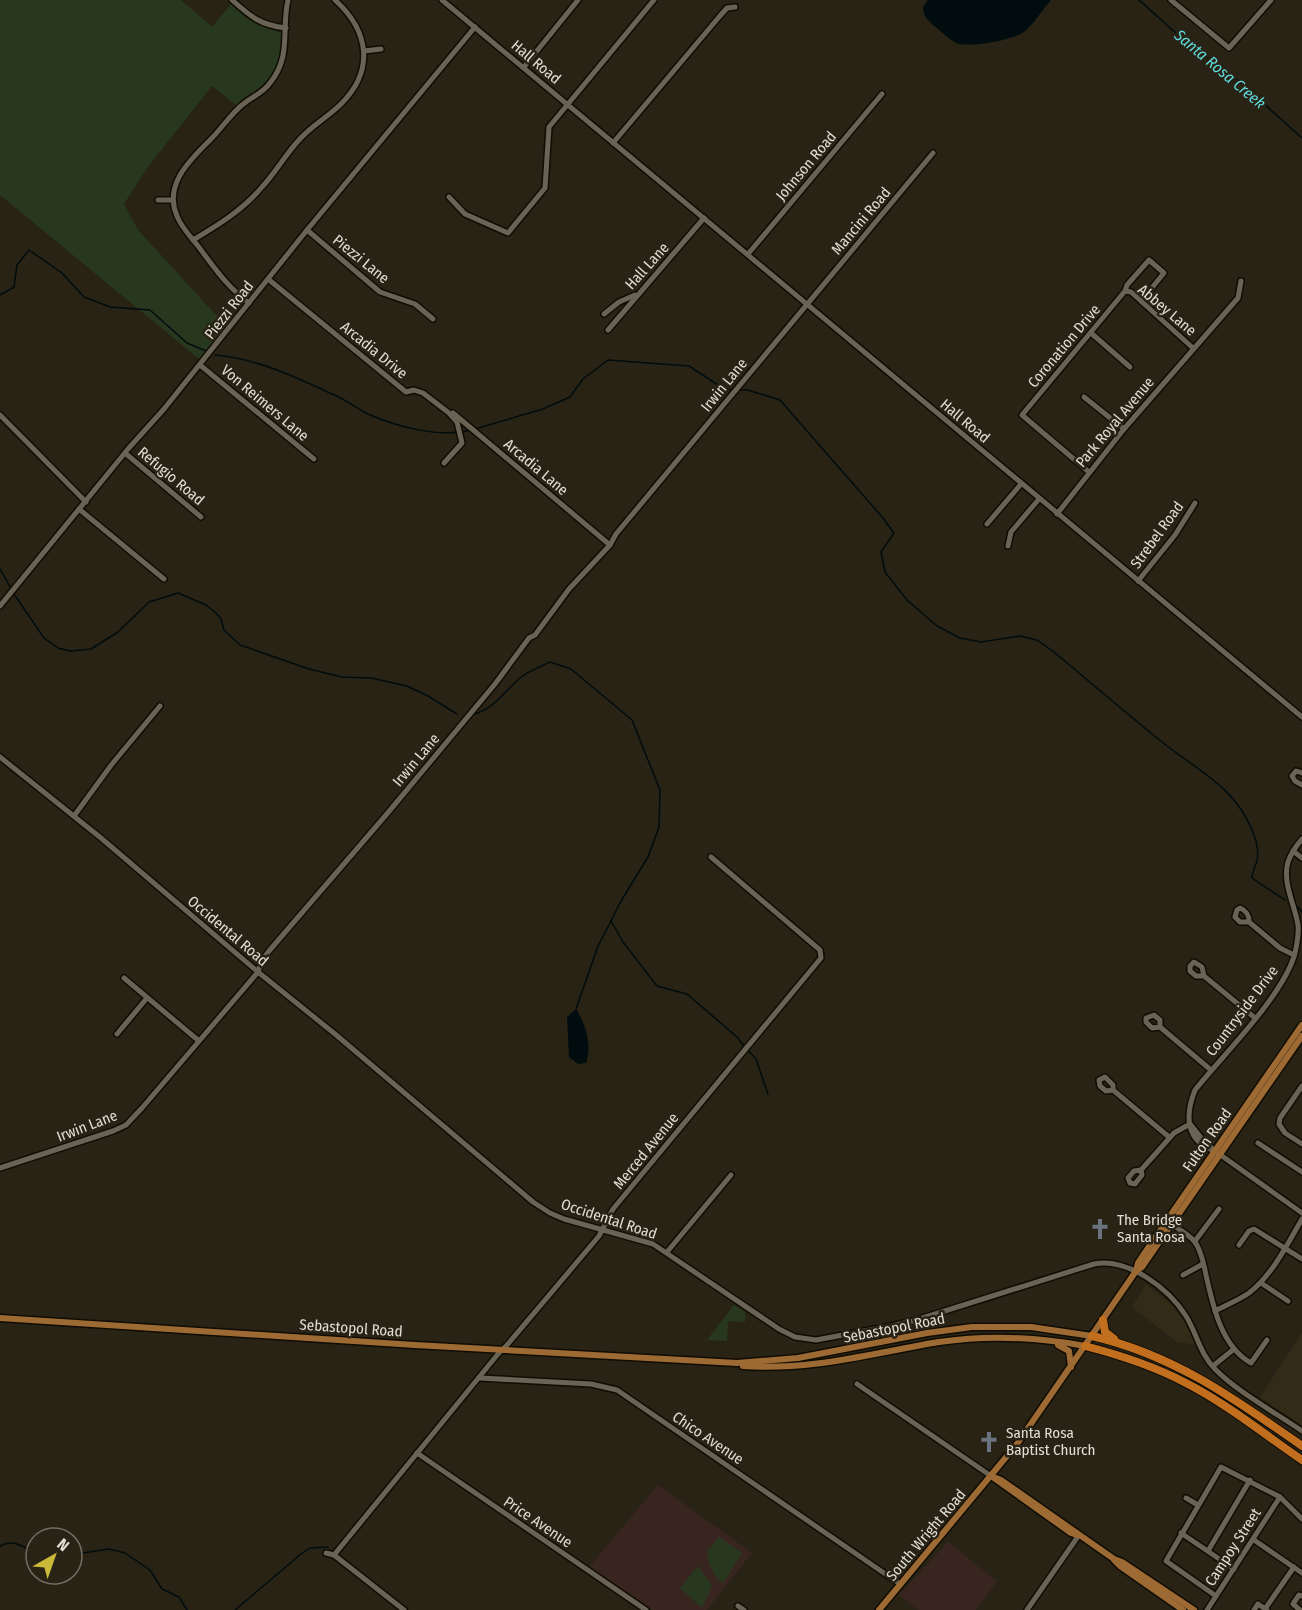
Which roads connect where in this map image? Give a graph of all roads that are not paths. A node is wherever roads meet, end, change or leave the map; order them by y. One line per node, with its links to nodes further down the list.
1 (232, 0): 11 (street)
2 (288, 0): 11 (street)
3 (335, 0): 13 (street)
4 (442, 0): 10 (street, Hall Road)
5 (578, 0): 14 (street)
6 (654, 0): 16 (street)
7 (1171, 0): 8 (street)
8 (1271, 0)
9 (735, 7): 17 (street)
10 (476, 27): 14 (street, Hall Road); 23 (street, Piezzi Road)
11 (286, 28): 21 (street)
12 (381, 49): 13 (street)
13 (364, 51): 24 (street)
14 (524, 67): 16 (street, Hall Road)
15 (882, 94): 25 (street, Johnson Road)
16 (567, 105): 17 (street, Hall Road); 19 (street)
17 (613, 143): 22 (street, Hall Road)
18 (933, 153): 32 (street, Mancini Road)
19 (449, 197)
20 (158, 200): 21 (street)
21 (172, 201): 24 (street)
22 (704, 218): 25 (street, Hall Road); 29 (street, Hall Lane)
23 (307, 230): 26 (street, Piezzi Road); 34 (street, Piezzi Lane)
24 (193, 240): 31 (street)
25 (748, 254): 32 (street, Hall Road)
26 (268, 279): 31 (street, Piezzi Road); 46 (street, Arcadia Drive)
27 (1241, 281): 37 (street, Park Royal Avenue)
28 (1125, 291): 30 (street, Abbey Lane); 30 (street, Coronation Drive); 36 (street, Coronation Drive)
29 (640, 293): 33 (street); 35 (street, Hall Lane)
30 (1140, 301): 37 (street, Abbey Lane)
31 (249, 303): 38 (street, Piezzi Road)
32 (807, 305): 48 (street, Hall Road); 56 (street, Irwin Lane)
33 (604, 314)
34 (433, 319)
35 (608, 330)
36 (1091, 333): 39 (street); 47 (street, Coronation Drive)
37 (1193, 348): 43 (street, Park Royal Avenue)
38 (200, 365): 44 (street, Piezzi Road); 45 (street, Von Reimers Lane)
39 (1130, 367)
40 (1084, 397): 43 (street)
41 (446, 407): 56 (street, Arcadia Lane)
42 (0, 416): 50 (street)
43 (1124, 429): 47 (street, Park Royal Avenue)
44 (125, 453): 50 (street, Piezzi Road); 54 (street, Refugio Road)
45 (314, 459)
46 (444, 463)
47 (1089, 472): 53 (street, Park Royal Avenue)
48 (1021, 484): 49 (street, Hall Road); 55 (street)
49 (1039, 499): 53 (street, Hall Road); 57 (street)
50 (86, 502): 52 (street, Piezzi Road)
51 (1195, 503): 59 (street, Strebel Road)
52 (79, 509): 58 (street); 60 (street, Piezzi Road)
53 (1057, 514): 59 (street, Hall Road)
54 (201, 517)
55 (987, 524)
56 (610, 545): 73 (street, Irwin Lane)
57 (1008, 546)
58 (164, 579)
59 (1138, 581): 62 (street, Hall Road)
60 (0, 606)
61 (160, 706): 66 (street)
62 (1302, 717)
63 (0, 757): 66 (street, Occidental Road)
64 (1302, 773): 65 (street)
65 (1302, 785)
66 (74, 816): 73 (street, Occidental Road)
67 (1302, 839): 68 (street, Countryside Drive)
68 (1293, 850): 70 (street); 72 (street, Countryside Drive)
69 (711, 857): 100 (street, Merced Avenue)
70 (1302, 858)
71 (1249, 922): 72 (street)
72 (1294, 955): 77 (street, Countryside Drive)
73 (258, 972): 82 (street, Irwin Lane); 100 (street, Occidental Road)
74 (1204, 976): 77 (street)
75 (124, 978): 76 (street)
76 (147, 998): 80 (street); 82 (street)
77 (1255, 1018): 83 (street, Countryside Drive)
78 (1302, 1025): 91 (main road, Fulton Road)
79 (1160, 1027): 83 (street)
80 (117, 1034)
81 (1302, 1036): 91 (main road, Fulton Road)
82 (199, 1041): 92 (street, Irwin Lane)
83 (1211, 1070): 87 (street, Countryside Drive)
84 (1302, 1086): 86 (street)
85 (1113, 1090): 88 (street)
86 (1300, 1093): 90 (street)
87 (1190, 1124): 88 (street); 91 (street)
88 (1169, 1137): 93 (street)
89 (1258, 1143): 94 (street)
90 (1302, 1144)
91 (1217, 1153): 97 (street); 99 (main road, Fulton Road); 107 (main road, Fulton Road)
92 (0, 1168)
93 (1141, 1170)
94 (1302, 1172)
95 (731, 1174): 104 (street)
96 (1219, 1209): 101 (street)
97 (1302, 1213)
98 (1302, 1219): 103 (street)
99 (1172, 1224): 101 (street); 107 (main road, Fulton Road)
100 (603, 1229): 104 (street, Occidental Road); 119 (street, Merced Avenue)
101 (1195, 1241): 106 (street)
102 (1239, 1245): 103 (street)
103 (1285, 1249): 105 (street); 109 (street)
104 (667, 1252): 107 (street, Occidental Road)
105 (1302, 1259)
106 (1203, 1264): 108 (street); 111 (street)
107 (1136, 1271): 113 (main road, Fulton Road); 122 (street, Occidental Road)
108 (1183, 1275)
109 (1261, 1282): 110 (street); 111 (street)
110 (1288, 1302)
111 (1215, 1311): 120 (street)
112 (0, 1318): 119 (main road, Sebastopol Road)
113 (1103, 1320): 114 (main road, Fulton Road); 117 (highway)
114 (1092, 1336): 117 (highway); 118 (main road, Fulton Road); 121 (main road, Sebastopol Road)
115 (1020, 1338): 118 (main road, Sebastopol Road); 121 (main road, Sebastopol Road); 123 (main road)
116 (1267, 1340): 120 (street)
117 (1123, 1345): 127 (highway)
118 (1085, 1346): 123 (main road, Fulton Road); 129 (highway)
119 (503, 1349): 121 (main road, Sebastopol Road); 124 (street, Merced Avenue)
120 (1234, 1349): 122 (street)
121 (700, 1362)
122 (1213, 1366): 126 (street, Occidental Road)
123 (1071, 1367): 130 (main road, South Wright Road)
124 (480, 1378): 128 (street, Merced Avenue); 146 (street, Chico Avenue)
125 (856, 1384): 130 (street)
126 (1302, 1431)
127 (1302, 1446)
128 (417, 1453): 141 (street, Merced Avenue); 153 (street, Price Avenue)
129 (1302, 1460)
130 (991, 1476): 137 (main road); 146 (main road, South Wright Road)
131 (1250, 1480): 132 (street); 134 (street); 139 (street)
132 (1280, 1497): 135 (street); 138 (street, Campoy Street)
133 (1186, 1498): 134 (street)
134 (1198, 1505): 136 (street)
135 (1302, 1519)
136 (1181, 1533): 139 (street); 147 (street)
137 (1079, 1535): 142 (main road); 156 (street)
138 (1254, 1540): 143 (street); 144 (street, Campoy Street)
139 (1208, 1551): 144 (street)
140 (326, 1553): 141 (street)
141 (334, 1555): 152 (street)
142 (1114, 1559): 157 (main road); 158 (main road)
143 (1294, 1567): 145 (street); 150 (street)
144 (1234, 1569): 147 (street, Campoy Street)
145 (1302, 1573)
146 (900, 1584): 155 (main road, South Wright Road)
147 (1216, 1596): 159 (street, Campoy Street)
148 (1302, 1596): 151 (street)
149 (738, 1606): 154 (street)
150 (1266, 1609): 160 (street)
151 (1301, 1609)
152 (404, 1610)
153 (646, 1610)
154 (744, 1610)
155 (879, 1610)
156 (1027, 1610)
157 (1182, 1610)
158 (1194, 1610)
159 (1207, 1610)
160 (1254, 1610)

